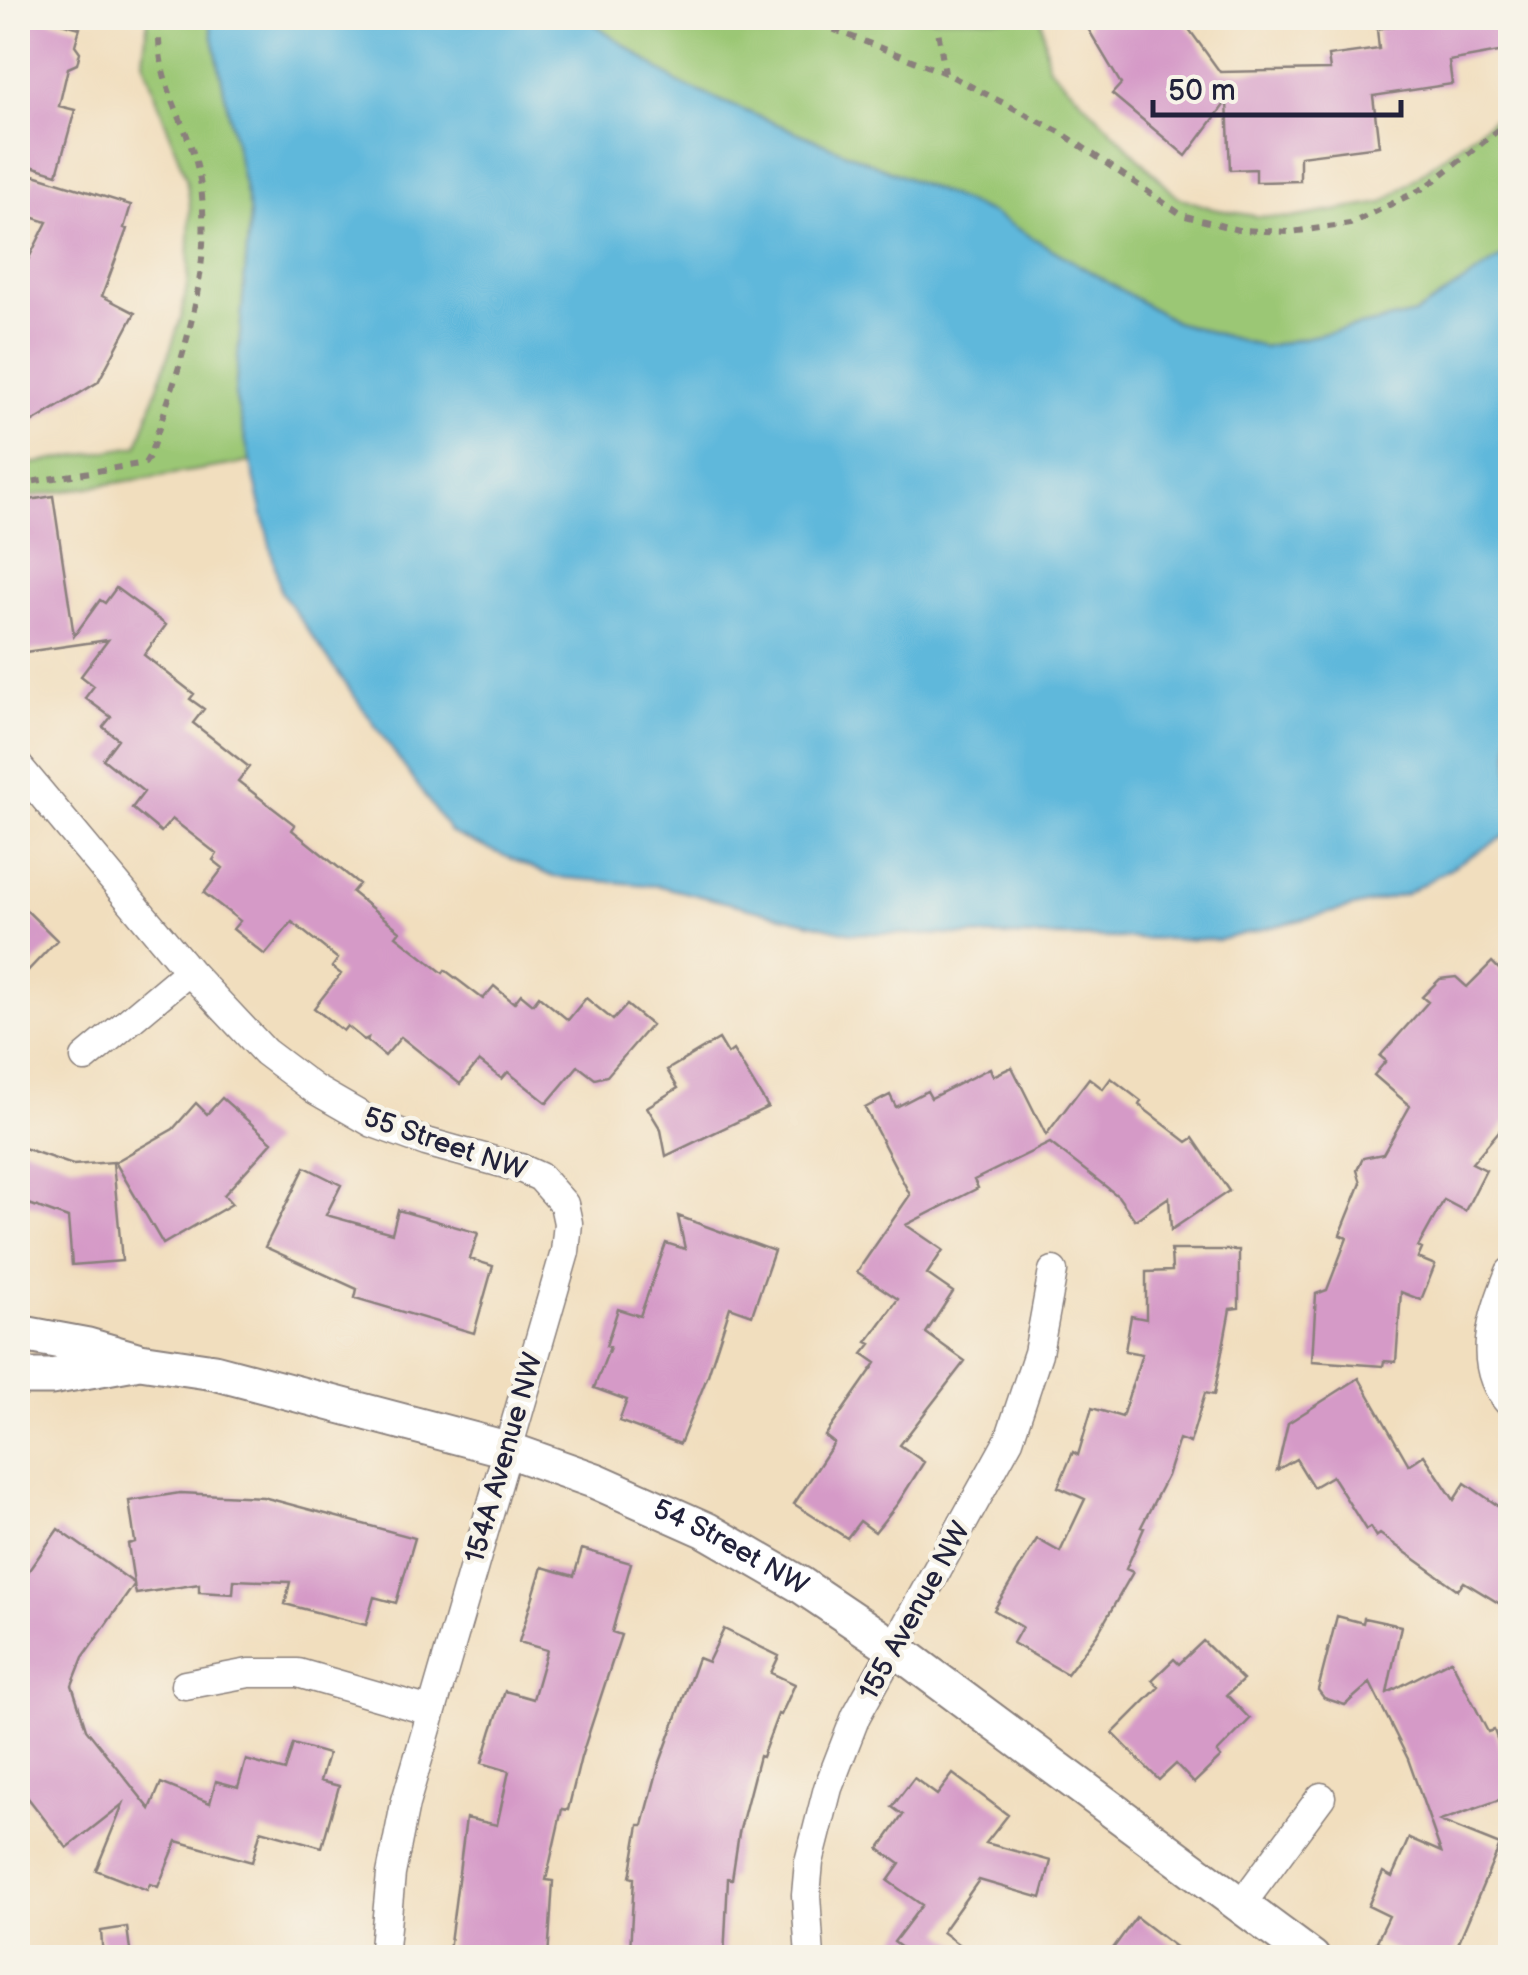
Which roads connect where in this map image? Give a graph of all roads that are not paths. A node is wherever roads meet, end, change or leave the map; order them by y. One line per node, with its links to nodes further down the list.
1 (18, 766): 2 (street, 55 Street NW)
2 (189, 971): 3 (street); 4 (street, 55 Street NW)
3 (86, 1058)
4 (564, 1204): 11 (street, 154A Avenue NW)
5 (1054, 1271): 12 (street, 155 Avenue NW)
6 (1510, 1272): 10 (street)
7 (18, 1333): 8 (street, 54 Street NW)
8 (140, 1362): 9 (street, 54 Street NW); 11 (street, 54 Street NW)
9 (18, 1377)
10 (1510, 1404)
11 (506, 1449): 12 (street, 54 Street NW); 14 (street, 154A Avenue NW)
12 (893, 1647): 16 (street, 54 Street NW); 19 (street, 155 Avenue NW)
13 (185, 1684): 14 (street)
14 (430, 1711): 18 (street, 154A Avenue NW)
15 (1321, 1797): 16 (street)
16 (1242, 1905): 17 (street, 54 Street NW)
17 (1277, 1946): 20 (street, 54 Street NW)
18 (383, 1958)
19 (810, 1958)
20 (1312, 1958)

